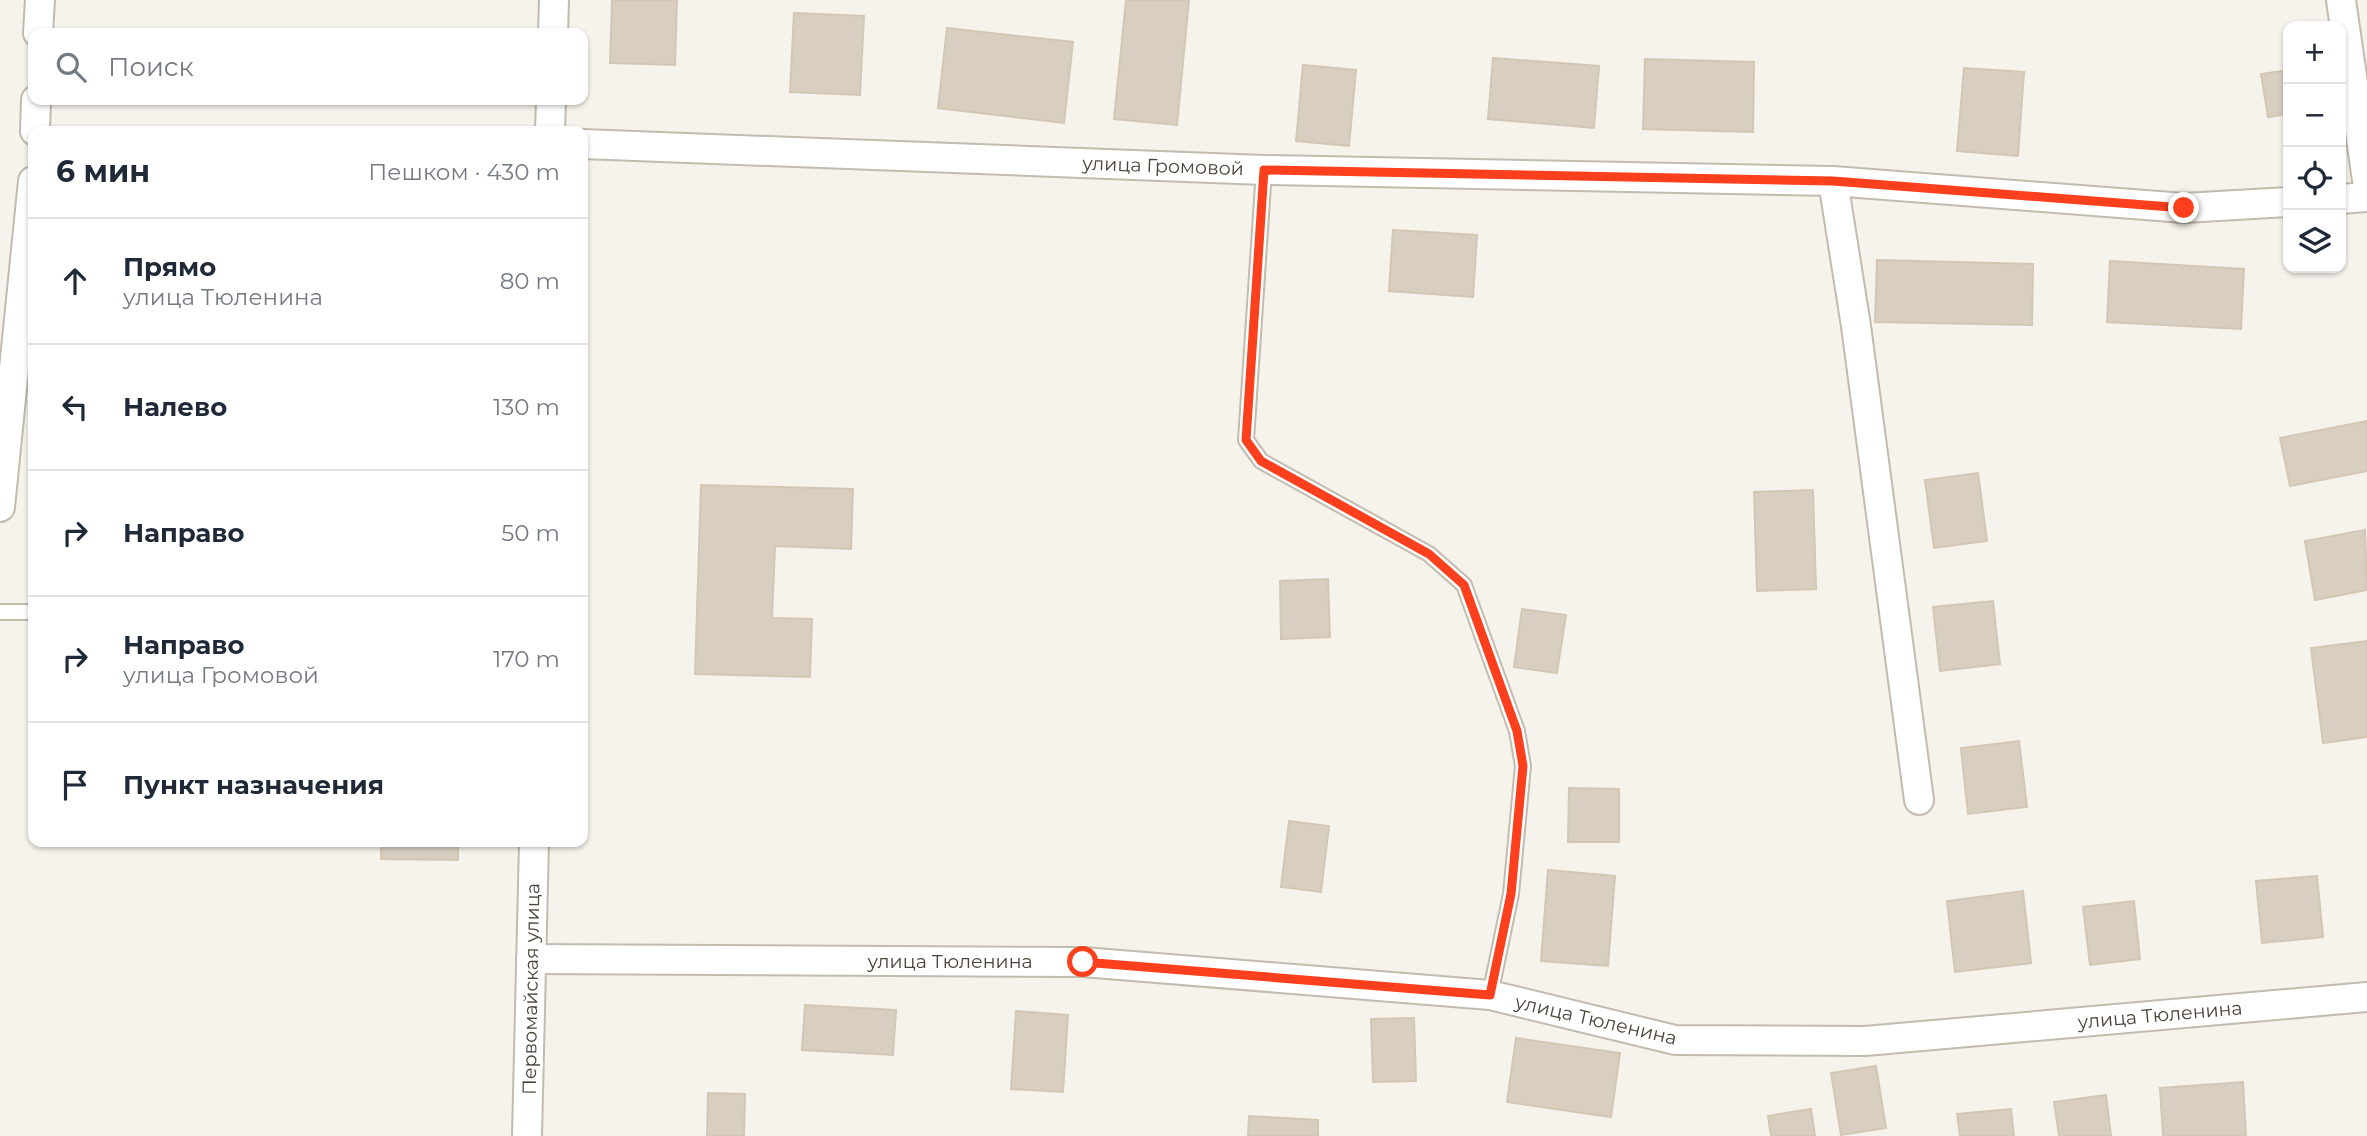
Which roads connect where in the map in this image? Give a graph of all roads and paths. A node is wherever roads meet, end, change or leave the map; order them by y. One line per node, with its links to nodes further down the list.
1 (40, 0): 4 (street)
2 (554, 0): 5 (street)
3 (2341, 0): 12 (street)
4 (38, 28)
5 (553, 28)
6 (36, 105): 8 (street)
7 (551, 105): 9 (street)
8 (35, 126)
9 (550, 126)
10 (588, 144): 11 (street, улица Громовой)
11 (1264, 170): 13 (street, улица Громовой); 24 (lane)
12 (2367, 180)
13 (1833, 181): 16 (street, улица Громовой); 21 (street)
14 (2367, 197): 15 (street)
15 (2346, 199)
16 (2283, 202)
17 (28, 230): 18 (street)
18 (0, 507)
19 (0, 612): 20 (lane)
20 (28, 612)
21 (1919, 800)
22 (534, 847): 23 (street, Первомайская улица)
23 (531, 959): 24 (street, улица Тюленина); 26 (street, Первомайская улица)
24 (1490, 995): 25 (street, улица Тюленина)
25 (2367, 997)
26 (527, 1136)

